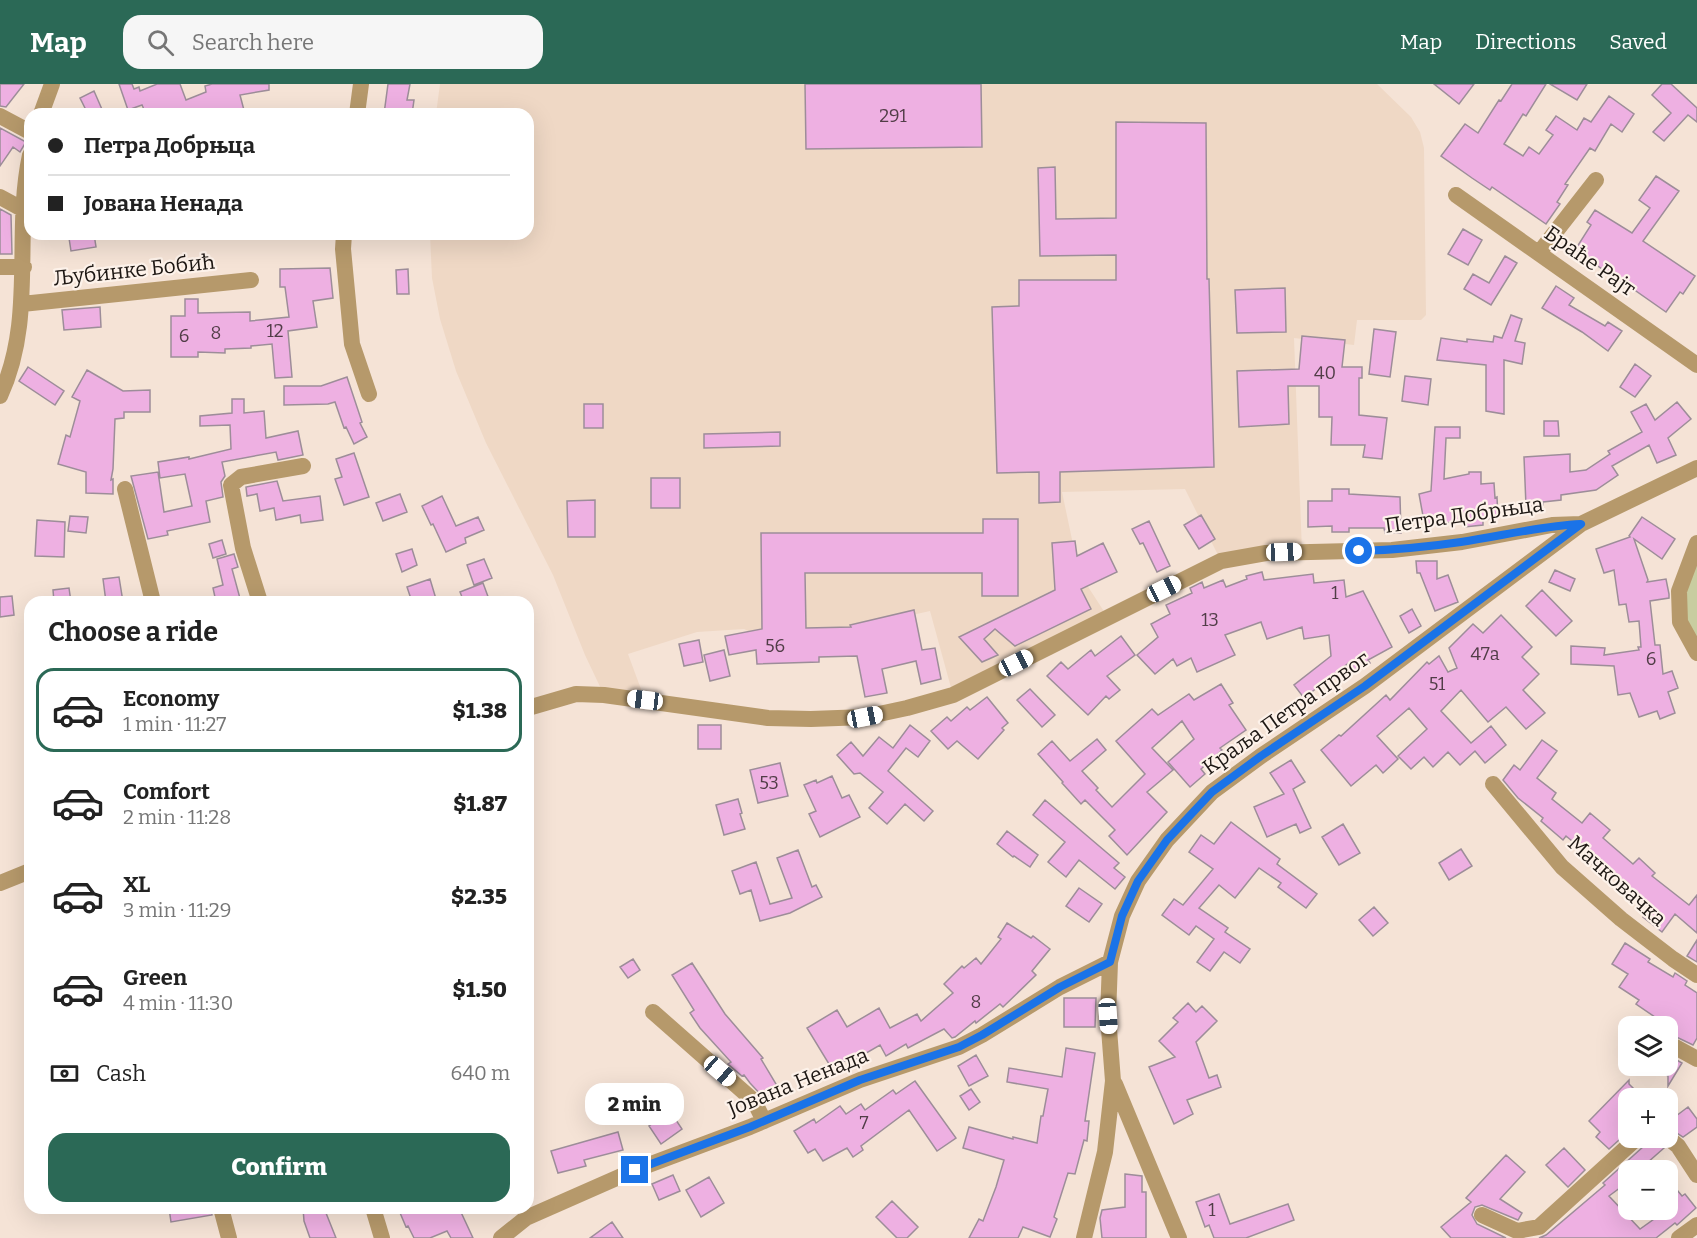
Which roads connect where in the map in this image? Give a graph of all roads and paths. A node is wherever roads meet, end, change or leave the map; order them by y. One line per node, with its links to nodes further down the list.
1 (51, 84): 3 (street)
2 (361, 84): 4 (street)
3 (43, 108)
4 (358, 108)
5 (0, 116): 6 (street)
6 (24, 129)
7 (1596, 180): 12 (street)
8 (1456, 195): 12 (street, Браће Рајт)
9 (0, 197): 10 (street)
10 (24, 210): 14 (street)
11 (343, 240): 18 (street)
12 (1539, 253): 17 (street, Браће Рајт)
13 (0, 267): 14 (street)
14 (24, 267): 16 (street)
15 (251, 280): 16 (street, Љубинке Бобић)
16 (22, 304): 19 (street)
17 (1697, 365)
18 (369, 394)
19 (0, 396)
20 (303, 466): 26 (street)
21 (1697, 468): 23 (street, Краља Петра првог)
22 (125, 489): 25 (street)
23 (1581, 524): 28 (street, Петра Добрњца); 32 (street, Краља Петра првог)
24 (1697, 543): 27 (street)
25 (152, 596)
26 (258, 596)
27 (1697, 653)
28 (534, 706)
29 (1493, 784): 33 (street, Мачковачка)
30 (24, 873): 31 (street)
31 (0, 883)
32 (1110, 962): 37 (street, Краља Петра првог); 38 (street, Јована Ненада)
33 (1697, 975)
34 (653, 1012): 38 (street)
35 (1678, 1049): 36 (street)
36 (1697, 1059)
37 (1113, 1081): 49 (street, Краља Петра првог); 50 (street)
38 (764, 1121): 46 (street, Јована Ненада)
39 (1678, 1146): 41 (street)
40 (1626, 1148): 44 (street)
41 (1697, 1174)
42 (223, 1214): 47 (street)
43 (375, 1214): 48 (street)
44 (1482, 1215)
45 (1697, 1225): 51 (street)
46 (505, 1236)
47 (229, 1238)
48 (382, 1238)
49 (1084, 1238)
50 (1179, 1238)
51 (1679, 1238)

